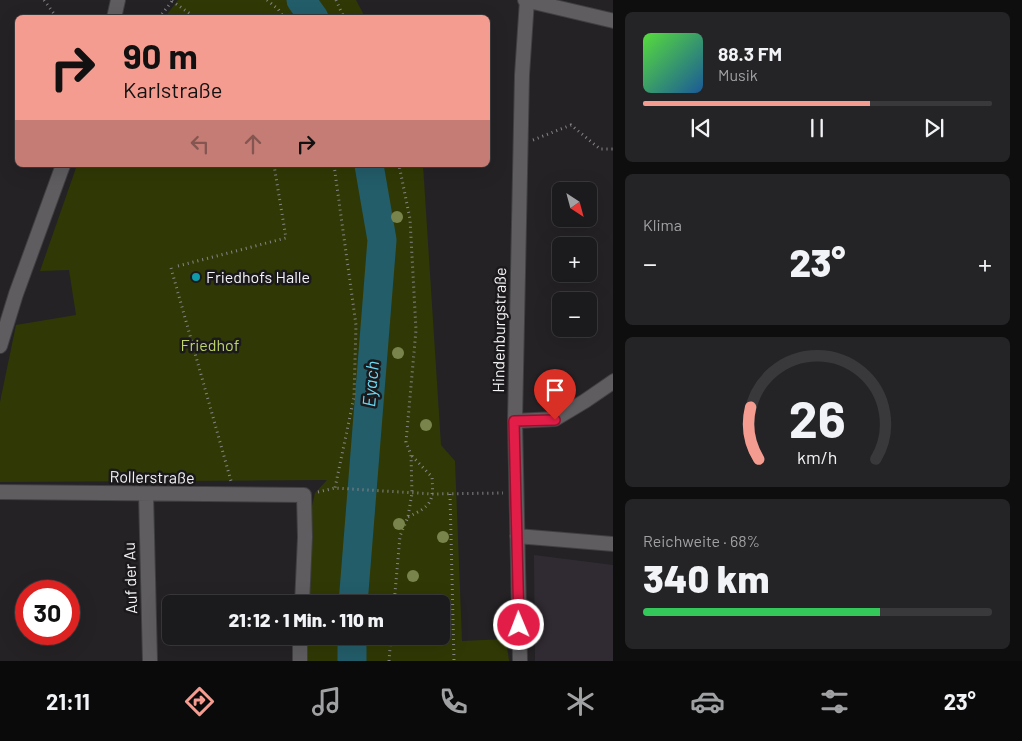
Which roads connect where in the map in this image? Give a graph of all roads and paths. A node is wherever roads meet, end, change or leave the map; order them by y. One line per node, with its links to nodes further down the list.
1 (44, 0): 7 (path)
2 (118, 0): 8 (street)
3 (172, 0): 9 (path); 10 (path)
4 (267, 0): 11 (path)
5 (336, 0): 12 (path)
6 (527, 0): 13 (street); 14 (street, Hindenburgstraße)
7 (55, 15)
8 (115, 15)
9 (161, 15)
10 (192, 15)
11 (282, 15)
12 (343, 15)
13 (613, 21)
14 (520, 145): 15 (path); 25 (street, Hindenburgstraße)
15 (613, 149)
16 (62, 167): 22 (street)
17 (274, 167): 20 (path)
18 (334, 167): 28 (path)
19 (399, 167): 26 (path)
20 (178, 266)
21 (171, 268): 33 (path)
22 (5, 312): 23 (street)
23 (0, 346)
24 (613, 380): 25 (street)
25 (514, 421): 29 (street, Hindenburgstraße)
26 (411, 455): 28 (path); 31 (path)
27 (0, 492): 30 (street, Rollerstraße)
28 (412, 493): 31 (path); 34 (path)
29 (516, 493): 32 (path); 35 (street, Hindenburgstraße)
30 (146, 494): 33 (street, Rollerstraße); 41 (street, Auf der Au)
31 (433, 494): 32 (path); 34 (path)
32 (450, 494): 44 (path)
33 (235, 495): 37 (street, Rollerstraße)
34 (408, 517): 38 (path)
35 (517, 536): 36 (street); 45 (street, Hindenburgstraße)
36 (613, 544)
37 (302, 595)
38 (395, 595)
39 (300, 645): 42 (street)
40 (390, 645): 43 (path)
41 (150, 661)
42 (300, 661)
43 (389, 661)
44 (454, 661)
45 (520, 661)

